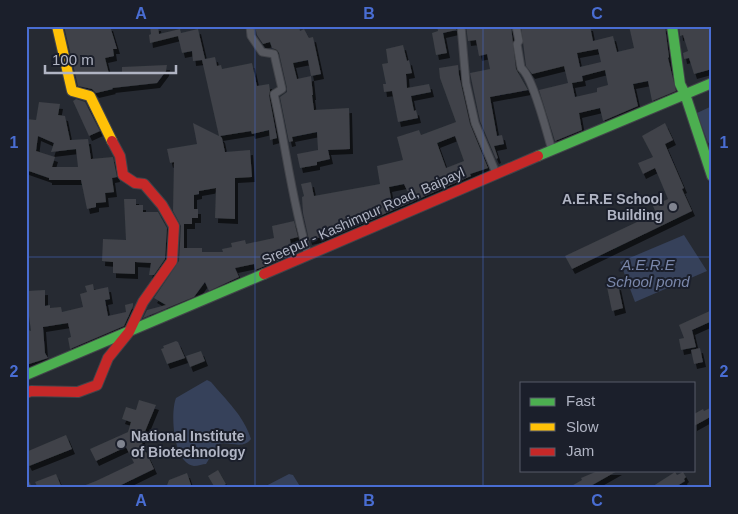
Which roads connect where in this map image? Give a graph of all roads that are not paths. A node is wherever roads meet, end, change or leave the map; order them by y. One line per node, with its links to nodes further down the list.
1 (56, 26): 12 (street)
2 (250, 26): 11 (street)
3 (461, 26): 9 (street)
4 (516, 26): 8 (street)
5 (672, 26): 7 (street)
6 (712, 83): 7 (street, Sreepur - Kashimpur Road, Baipayl)
7 (685, 94): 8 (street, Sreepur - Kashimpur Road, Baipayl); 10 (street)
8 (552, 150): 9 (street, Sreepur - Kashimpur Road, Baipayl)
9 (496, 174): 11 (street, Sreepur - Kashimpur Road, Baipayl)
10 (712, 176)
11 (308, 255): 12 (street, Sreepur - Kashimpur Road, Baipayl)
12 (129, 332): 13 (street, Sreepur - Kashimpur Road, Baipayl); 14 (street)
13 (26, 375)
14 (26, 393)

